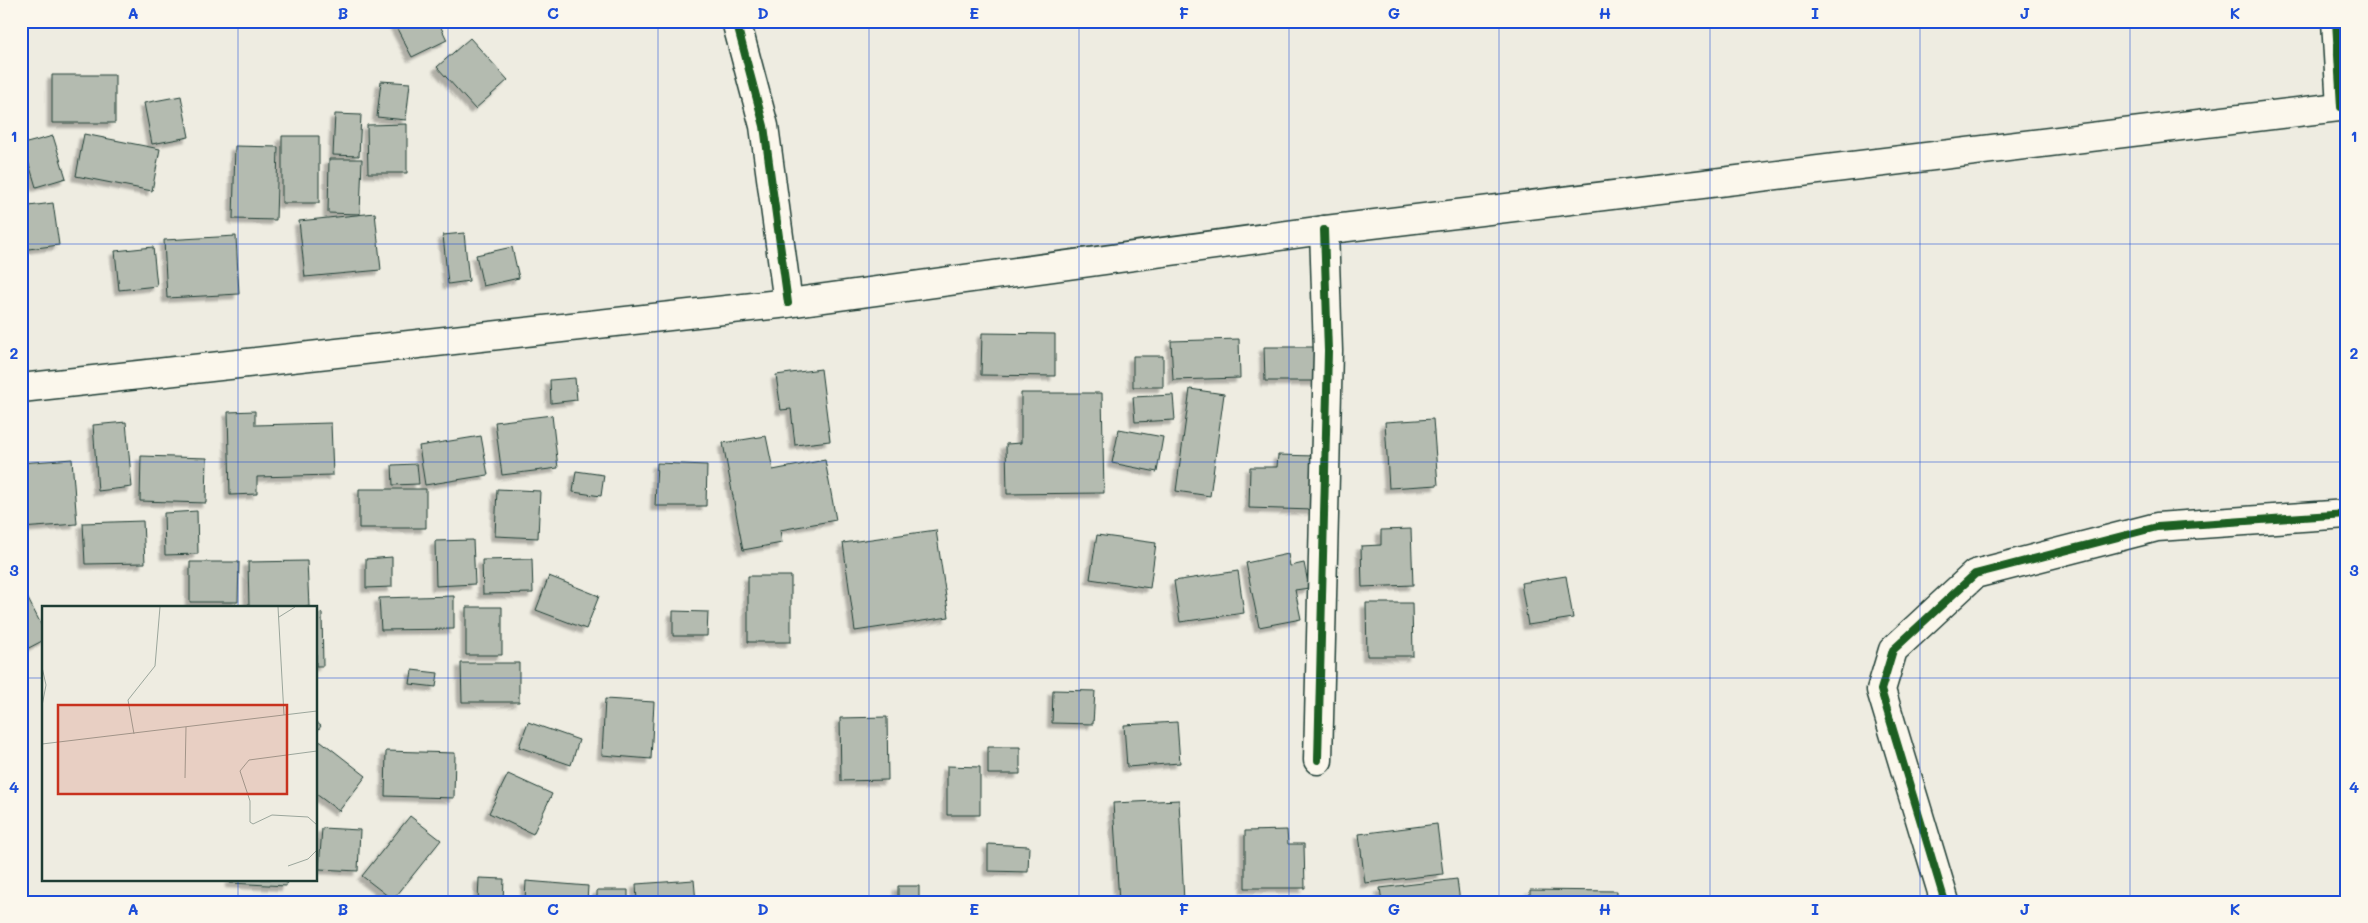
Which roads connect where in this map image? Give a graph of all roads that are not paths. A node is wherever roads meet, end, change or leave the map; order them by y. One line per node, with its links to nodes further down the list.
1 (736, 21): 5 (main road)
2 (2336, 21): 3 (main road)
3 (2344, 107): 4 (main road)
4 (1324, 230): 5 (main road); 8 (main road)
5 (788, 303): 6 (main road)
6 (21, 388)
7 (2347, 514): 9 (main road)
8 (1318, 760)
9 (1945, 902)

